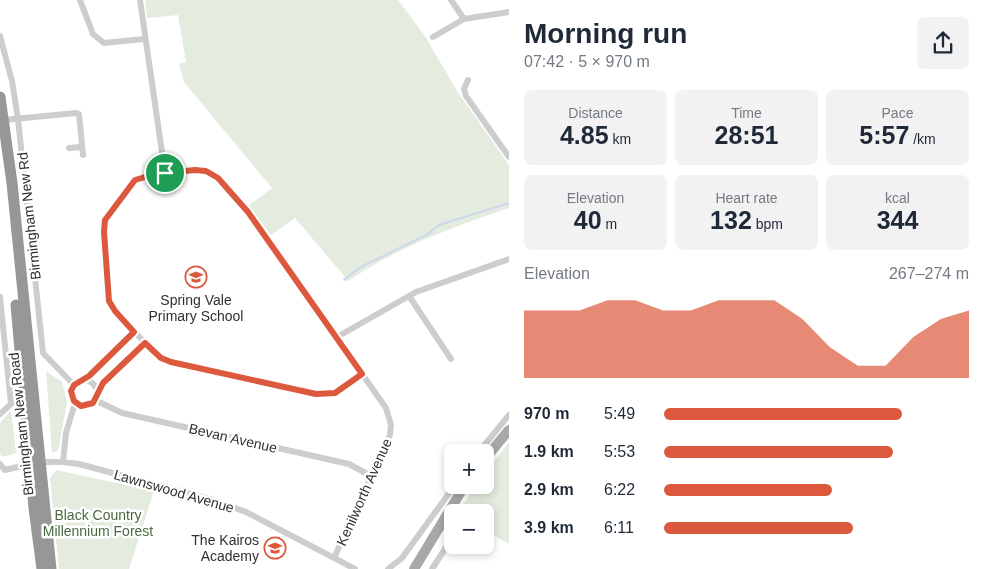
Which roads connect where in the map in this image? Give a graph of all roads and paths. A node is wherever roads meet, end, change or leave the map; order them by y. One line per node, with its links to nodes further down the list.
1 (80, 0): 8 (street)
2 (140, 0): 8 (street)
3 (451, 0): 5 (street)
4 (509, 12): 5 (street)
5 (464, 20): 7 (street)
6 (0, 36): 11 (street, Birmingham New Rd)
7 (433, 37)
8 (144, 39): 18 (street)
9 (468, 80): 17 (street)
10 (0, 96): 12 (highway, Birmingham New Road)
11 (18, 119): 12 (street); 13 (street); 28 (street, Birmingham New Rd)
12 (4, 120): 39 (highway, Birmingham New Road)
13 (82, 147): 15 (street); 16 (street)
14 (0, 148): 29 (highway, Birmingham New Road)
15 (69, 148)
16 (83, 155)
17 (509, 157)
18 (165, 173): 22 (street, Kenilworth Avenue); 23 (street, Kenilworth Avenue)
19 (509, 259): 20 (street)
20 (409, 296): 23 (street); 25 (street)
21 (0, 297): 32 (street)
22 (134, 332): 24 (street, Kenilworth Avenue); 27 (street)
23 (337, 337): 26 (street, Kenilworth Avenue)
24 (145, 343): 26 (street, Kenilworth Avenue); 30 (street)
25 (451, 358)
26 (362, 374): 41 (street, Kenilworth Avenue)
27 (82, 381): 28 (street); 30 (street)
28 (74, 385): 31 (street)
29 (24, 397): 32 (street); 39 (highway, Birmingham New Road)
30 (96, 397): 31 (street); 41 (street, Bevan Avenue)
31 (75, 403): 38 (street)
32 (11, 404): 33 (street)
33 (0, 414)
34 (509, 415): 36 (street)
35 (509, 430): 37 (main road)
36 (485, 444)
37 (494, 448)
38 (63, 462): 39 (street, Lawnswood Avenue); 45 (street, Lawnswood Avenue)
39 (35, 463): 40 (street, Lawnswood Avenue); 46 (highway, Birmingham New Road); 47 (highway, Birmingham New Road)
40 (2, 470)
41 (371, 476): 45 (street, Kenilworth Avenue)
42 (448, 494): 49 (street)
43 (460, 494): 50 (main road)
44 (444, 552): 51 (street)
45 (334, 558): 48 (street, Lawnswood Avenue)
46 (42, 569)
47 (51, 569)
48 (355, 569)
49 (388, 569)
50 (414, 569)
51 (432, 569)

